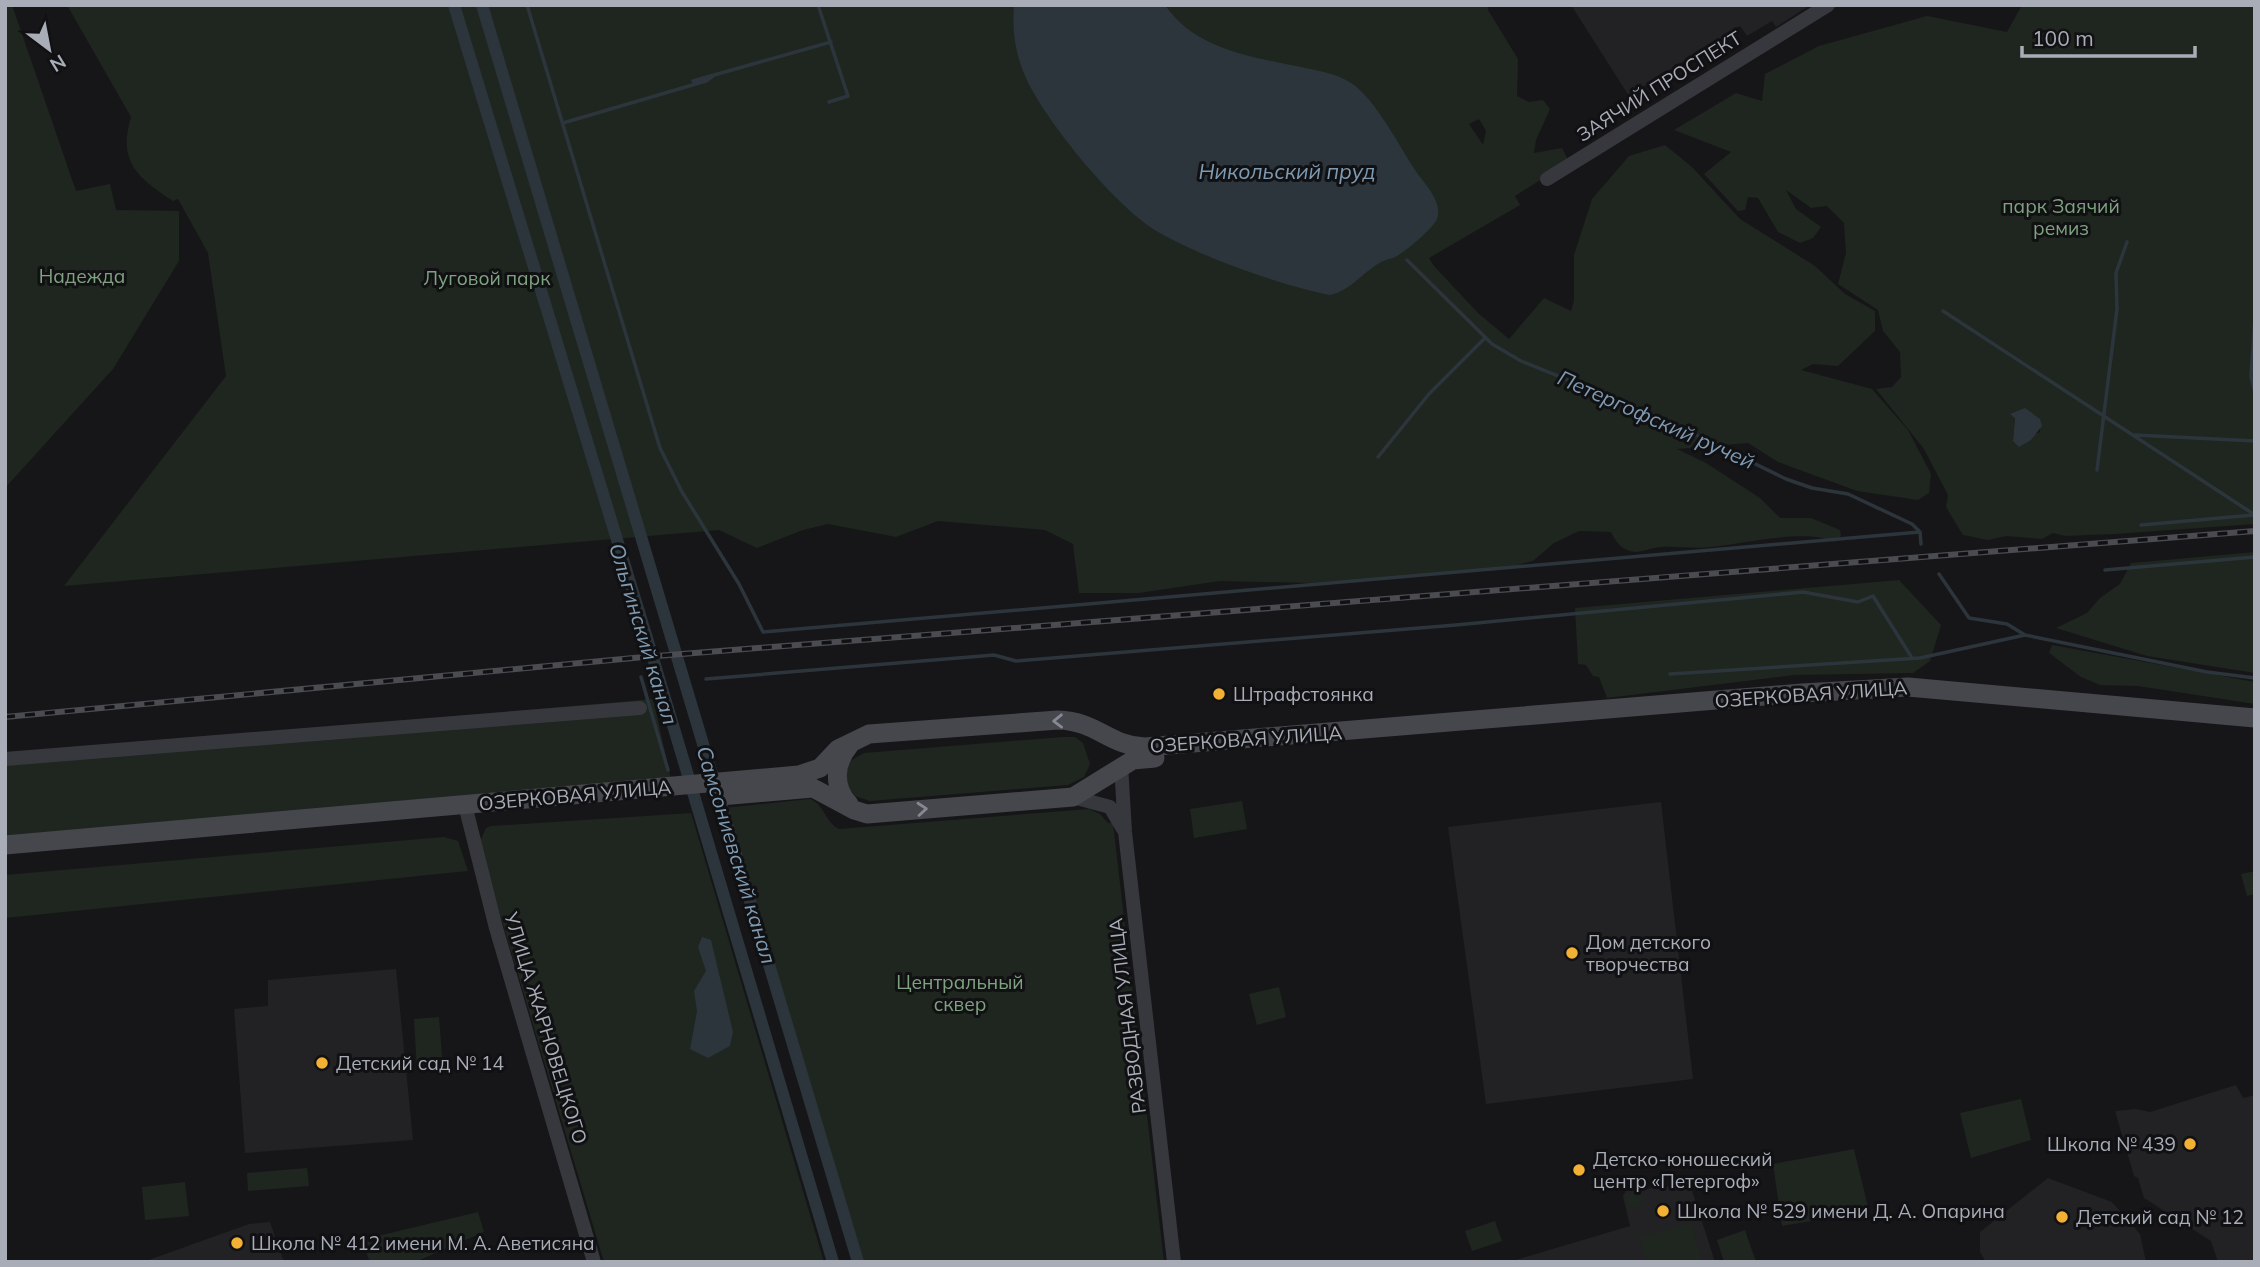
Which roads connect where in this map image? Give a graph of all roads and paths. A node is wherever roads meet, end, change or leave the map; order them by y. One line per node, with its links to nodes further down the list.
1 (1828, 5): 2 (street, ЗАЯЧИЙ ПРОСПЕКТ)
2 (1548, 179)
3 (639, 708): 8 (street)
4 (2255, 718): 7 (street, ОЗЕРКОВАЯ УЛИЦА)
5 (2255, 730): 9 (street, ОЗЕРКОВАЯ УЛИЦА)
6 (857, 738): 7 (street, ОЗЕРКОВАЯ УЛИЦА, one-way to 6); 10 (street, ОЗЕРКОВАЯ УЛИЦА); 12 (street)
7 (1120, 745): 9 (street)
8 (5, 759)
9 (1121, 765): 11 (street, ОЗЕРКОВАЯ УЛИЦА); 14 (street, РАЗВОДНАЯ УЛИЦА)
10 (734, 788): 12 (street, ОЗЕРКОВАЯ УЛИЦА); 13 (street, ОЗЕРКОВАЯ УЛИЦА)
11 (1073, 797): 12 (street, ОЗЕРКОВАЯ УЛИЦА, one-way to 11); 14 (street, ОЗЕРКОВАЯ УЛИЦА)
12 (854, 810)
13 (466, 811): 15 (street, ОЗЕРКОВАЯ УЛИЦА); 16 (street, ОЗЕРКОВАЯ УЛИЦА); 17 (street, УЛИЦА ЖАРНОВЕЦКОГО)
14 (1125, 832): 18 (street, РАЗВОДНАЯ УЛИЦА)
15 (5, 845)
16 (5, 858)
17 (594, 1262)
18 (1174, 1262)

